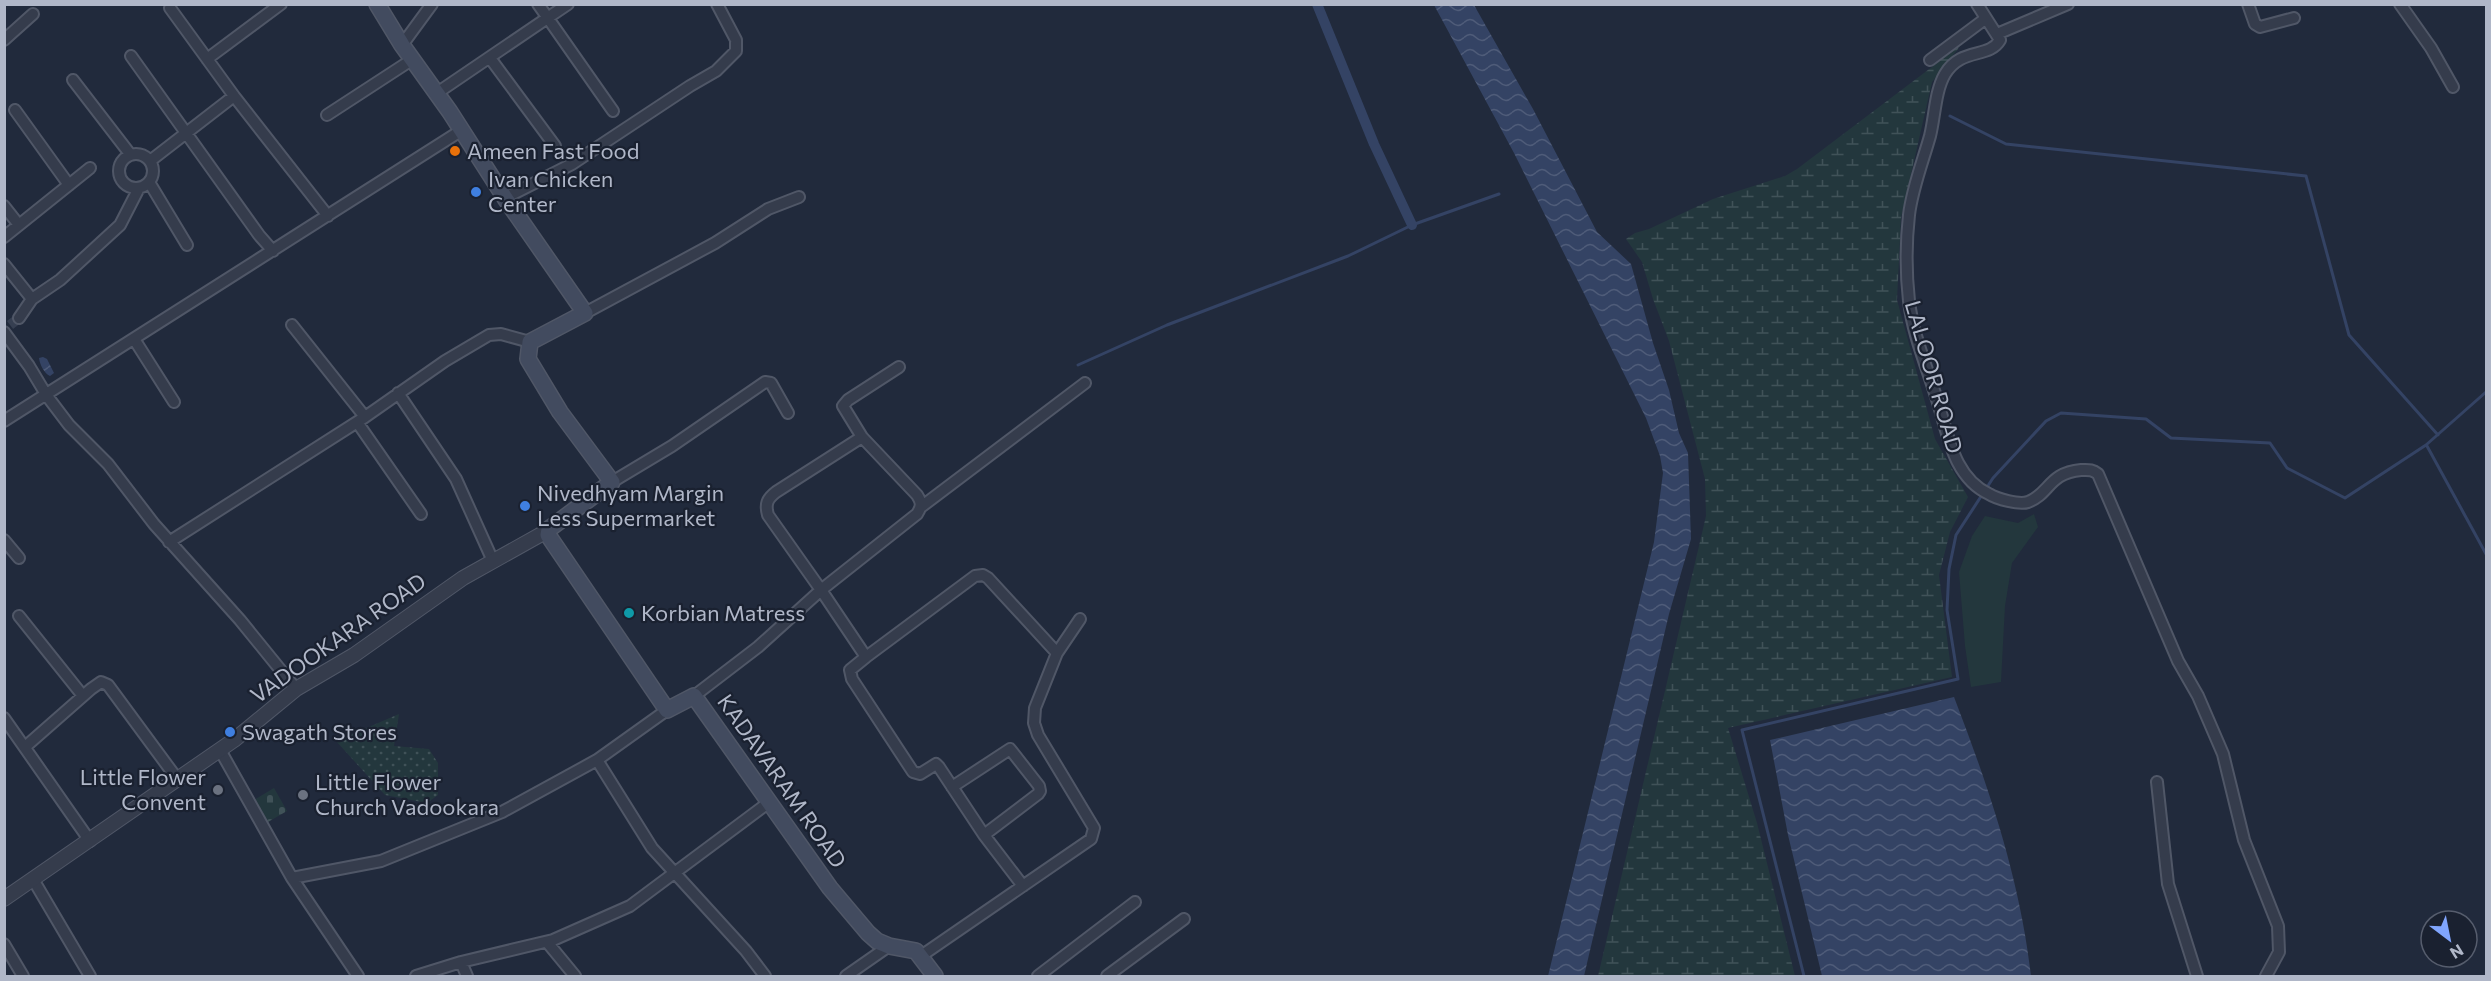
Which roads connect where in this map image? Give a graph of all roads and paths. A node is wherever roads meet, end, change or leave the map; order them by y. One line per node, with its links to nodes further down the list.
1 (281, 4): 22 (street)
2 (377, 4): 18 (main road)
3 (432, 4): 18 (street)
4 (538, 4): 13 (street)
5 (568, 4): 13 (street)
6 (717, 4): 40 (street)
7 (1977, 4): 15 (street)
8 (2068, 4): 17 (street, LALOOR ROAD)
9 (2248, 4): 14 (street)
10 (2400, 4): 25 (street)
11 (170, 8): 22 (street)
12 (33, 14): 16 (street)
13 (548, 18): 21 (street); 29 (street)
14 (2294, 18)
15 (1985, 19): 17 (street); 23 (street)
16 (4, 40)
17 (1997, 41): 114 (street, LALOOR ROAD)
18 (402, 45): 20 (main road)
19 (131, 56): 32 (street)
20 (413, 58): 26 (main road); 30 (street)
21 (490, 58): 26 (street); 33 (street)
22 (207, 59): 27 (street)
23 (1930, 60)
24 (73, 80): 34 (street)
25 (2453, 87)
26 (437, 93): 31 (main road)
27 (234, 96): 32 (street); 42 (street)
28 (15, 110): 37 (street)
29 (614, 111)
30 (327, 115)
31 (462, 130): 40 (main road); 42 (street)
32 (188, 132): 35 (street); 46 (street)
33 (555, 146)
34 (130, 154): 35 (street); 38 (street)
35 (150, 160): 38 (street)
36 (90, 168): 37 (street)
37 (69, 185): 43 (street)
38 (144, 185): 45 (street); 48 (street)
39 (799, 197): 49 (street)
40 (505, 198): 49 (main road)
41 (4, 206): 43 (street)
42 (328, 216): 46 (street)
43 (19, 225): 44 (street)
44 (4, 237)
45 (187, 245)
46 (273, 251): 52 (street)
47 (4, 264): 48 (street)
48 (32, 299): 50 (street)
49 (585, 313): 53 (main road)
50 (9, 325): 57 (street)
51 (292, 325): 60 (street)
52 (134, 339): 57 (street); 58 (street)
53 (530, 342): 56 (street); 63 (main road)
54 (899, 367): 62 (street)
55 (1085, 382): 64 (street)
56 (398, 393): 60 (street); 70 (street)
57 (47, 396): 61 (street); 68 (street)
58 (174, 402)
59 (788, 412): 63 (street, VADOOKARA ROAD)
60 (361, 420): 65 (street); 68 (street)
61 (4, 421)
62 (862, 437): 64 (street); 71 (street)
63 (612, 482): 66 (main road, VADOOKARA ROAD)
64 (921, 507): 71 (street)
65 (421, 514)
66 (547, 531): 70 (street, VADOOKARA ROAD); 79 (main road)
67 (4, 540): 69 (street)
68 (169, 542): 76 (street)
69 (19, 558)
70 (493, 561): 76 (street, VADOOKARA ROAD)
71 (821, 590): 75 (street); 78 (street)
72 (19, 616): 77 (street)
73 (1080, 619): 74 (street)
74 (1057, 653): 75 (street); 93 (street)
75 (866, 657): 86 (street)
76 (296, 689): 82 (street, VADOOKARA ROAD)
77 (83, 696): 81 (street); 84 (street)
78 (694, 696): 79 (main road, KADAVARAM ROAD); 87 (main road, KADAVARAM ROAD)
79 (667, 710): 83 (street)
80 (4, 718): 81 (street)
81 (25, 747): 89 (street)
82 (220, 750): 84 (street, VADOOKARA ROAD); 91 (street)
83 (597, 760): 90 (street); 91 (street)
84 (178, 780): 89 (street, VADOOKARA ROAD)
85 (2157, 782): 113 (street)
86 (952, 787): 88 (street); 88 (street)
87 (768, 803): 90 (street); 99 (main road, KADAVARAM ROAD)
88 (984, 835): 93 (street)
89 (90, 841): 92 (street, VADOOKARA ROAD)
90 (675, 874): 97 (street); 108 (street)
91 (292, 878): 104 (street)
92 (34, 881): 94 (street, VADOOKARA ROAD); 103 (street)
93 (1023, 886): 100 (street)
94 (4, 899)
95 (1135, 902): 111 (street)
96 (1184, 919): 112 (street)
97 (547, 942): 101 (street); 107 (street)
98 (4, 944): 102 (street)
99 (889, 946): 100 (main road, KADAVARAM ROAD); 109 (street)
100 (921, 956): 110 (main road)
101 (461, 962): 105 (street); 106 (street)
102 (22, 976)
103 (90, 976)
104 (358, 976)
105 (416, 976)
106 (467, 976)
107 (575, 976)
108 (765, 976)
109 (846, 976)
110 (935, 976)
111 (1038, 976)
112 (1107, 976)
113 (2196, 976)
114 (2266, 976)

